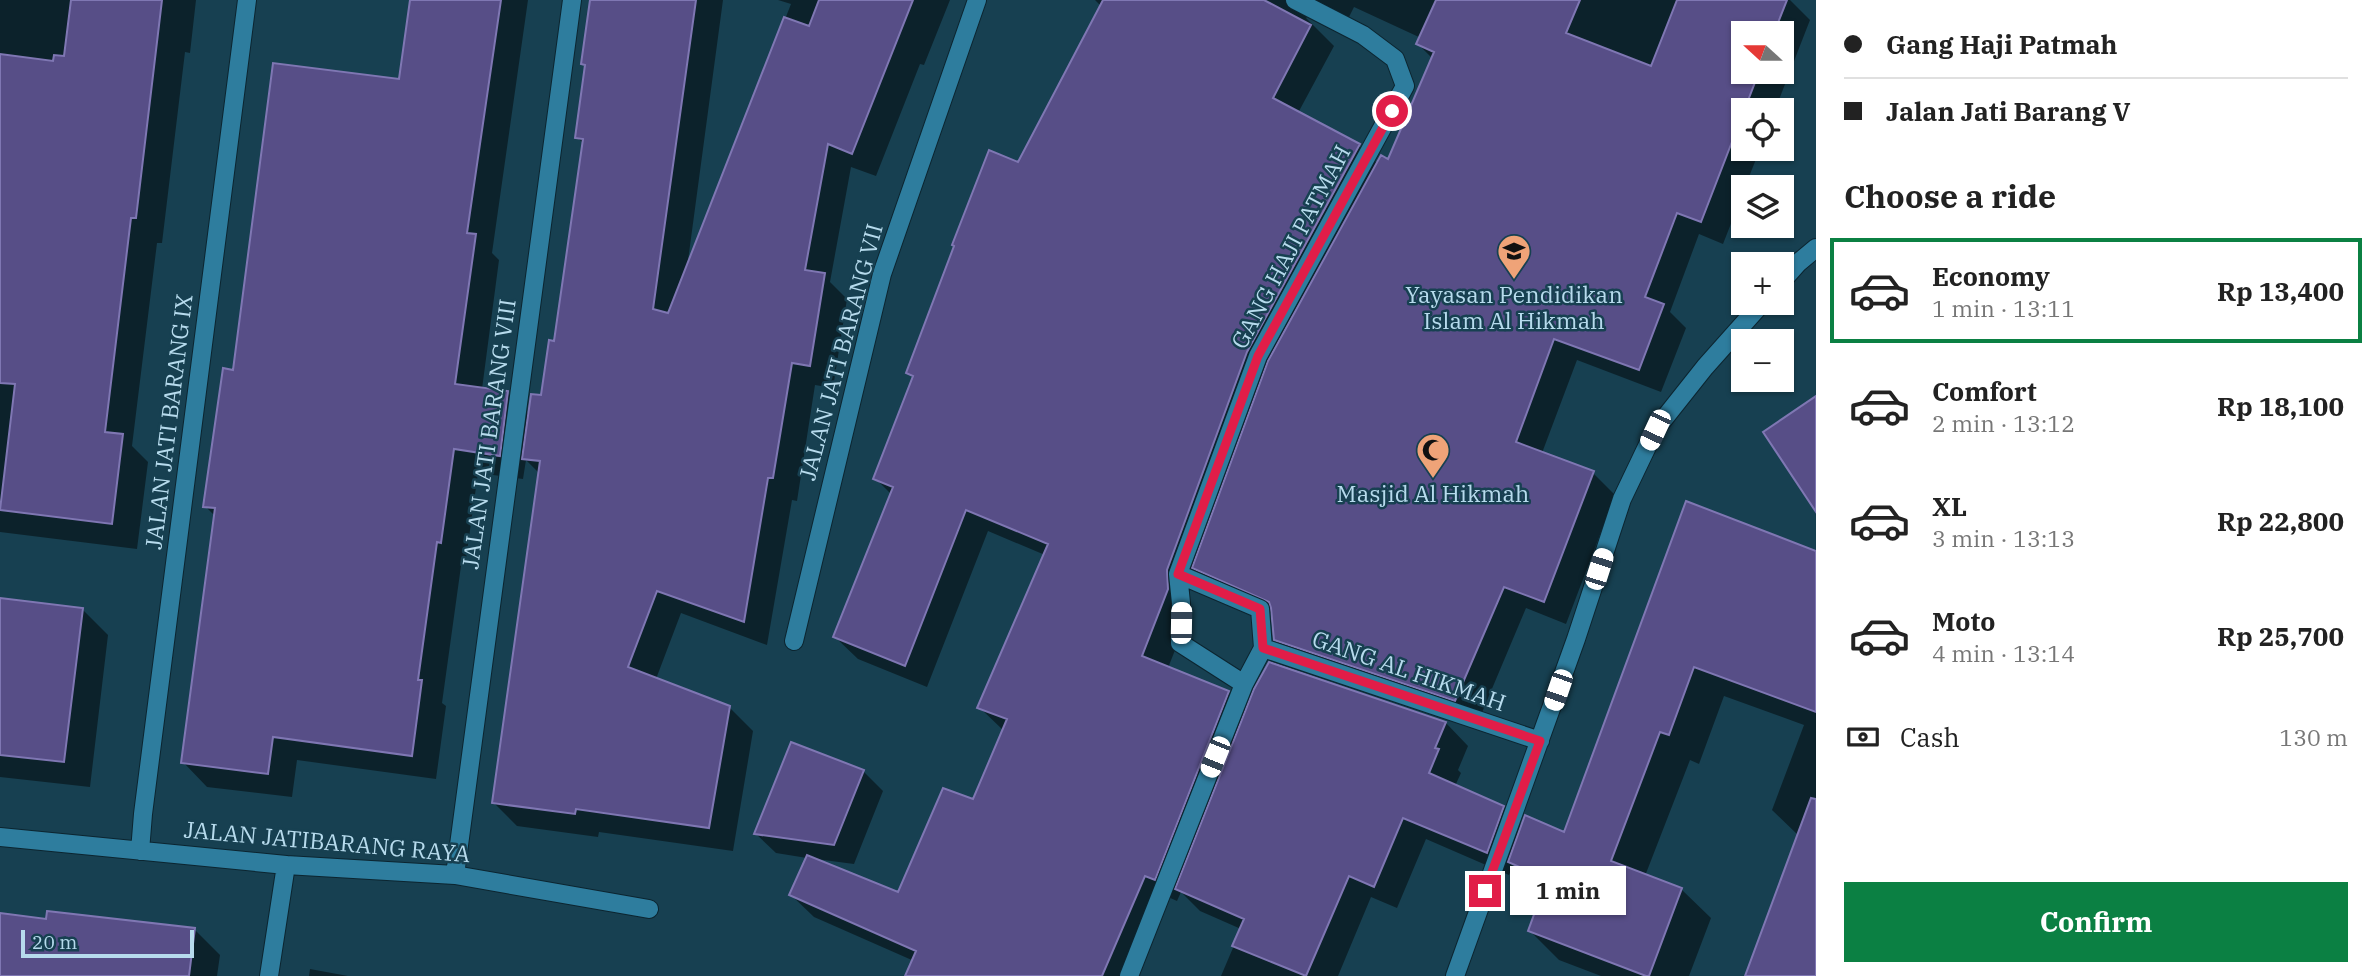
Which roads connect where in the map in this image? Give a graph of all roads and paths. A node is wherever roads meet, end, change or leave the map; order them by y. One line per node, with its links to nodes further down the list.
1 (247, 0): 14 (street, JALAN JATI BARANG IX)
2 (572, 0): 16 (street, JALAN JATI BARANG VIII)
3 (977, 0): 9 (street, JALAN JATI BARANG VII)
4 (1296, 0): 8 (street, GANG HAJI PATMAH)
5 (1816, 247): 6 (street)
6 (1794, 267)
7 (1751, 315): 12 (street)
8 (1178, 574): 10 (street); 11 (street, GANG HAJI PATMAH)
9 (794, 640)
10 (1263, 648): 11 (street); 12 (street, GANG AL HIKMAH)
11 (1244, 684): 19 (street)
12 (1540, 741): 20 (street)
13 (0, 837): 14 (street, JALAN JATIBARANG RAYA)
14 (141, 850): 15 (street, JALAN JATIBARANG RAYA)
15 (286, 865): 16 (street, JALAN JATIBARANG RAYA); 18 (street)
16 (455, 875): 17 (street, JALAN JATIBARANG RAYA)
17 (649, 909)
18 (269, 976)
19 (1129, 976)
20 (1455, 976)

